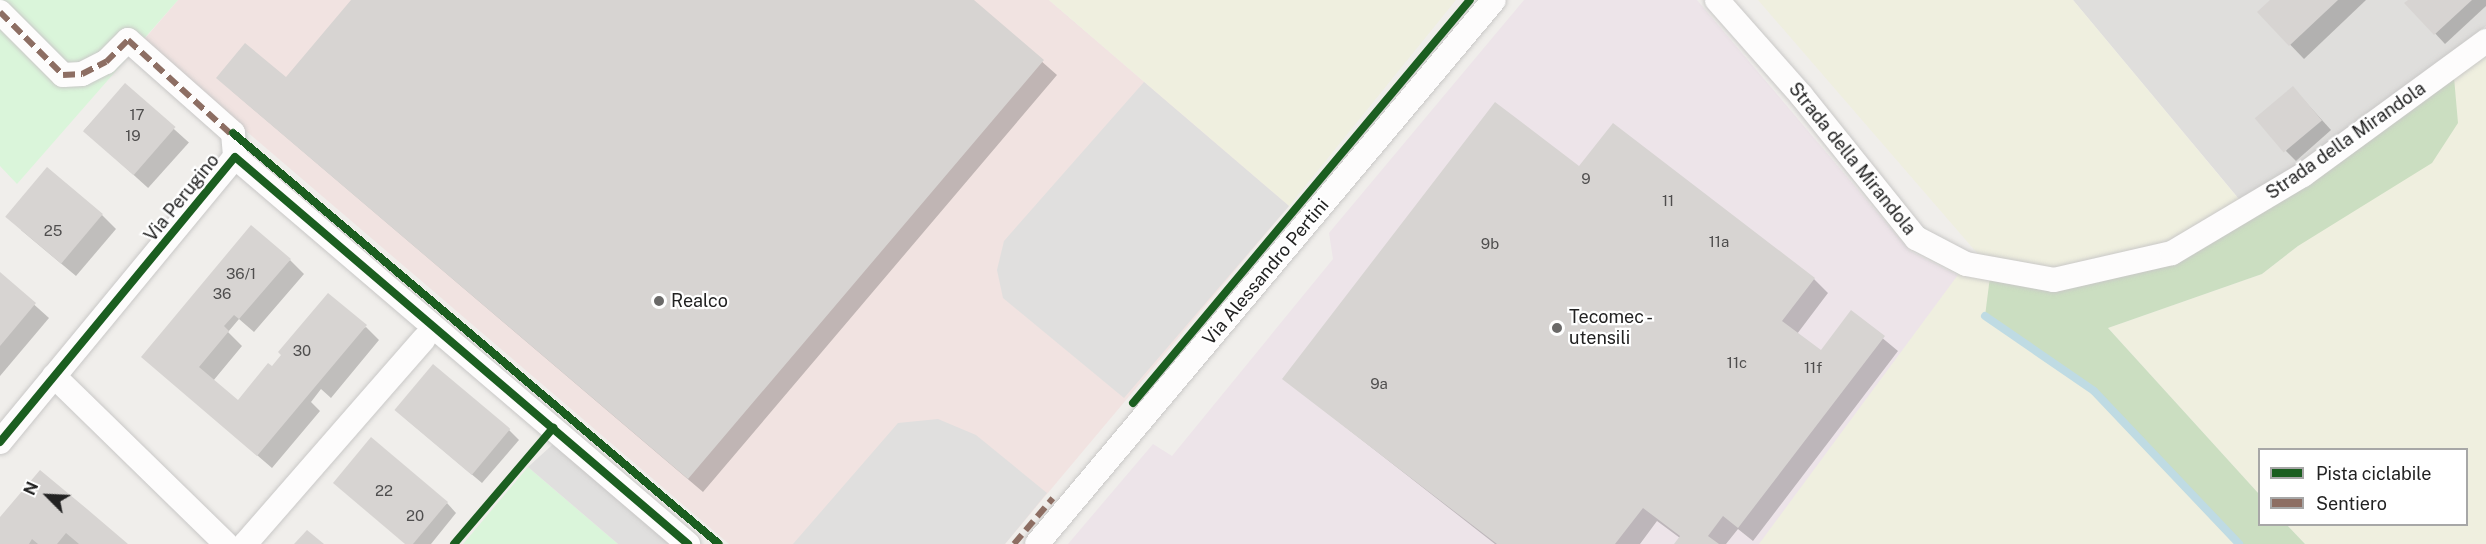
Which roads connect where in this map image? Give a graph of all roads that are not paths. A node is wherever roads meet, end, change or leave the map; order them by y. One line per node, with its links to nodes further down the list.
1 (1494, 0): 12 (street, Via Alessandro Pertini)
2 (1717, 0): 4 (street, Strada della Mirandola)
3 (0, 12): 5 (street)
4 (2486, 41)
5 (235, 157): 7 (street, Via Perugino); 11 (street, Via Perugino)
6 (424, 339): 10 (street)
7 (54, 376): 8 (street, Via Perugino); 9 (street)
8 (0, 442)
9 (226, 544)
10 (246, 544)
11 (688, 544)
12 (1037, 544)

